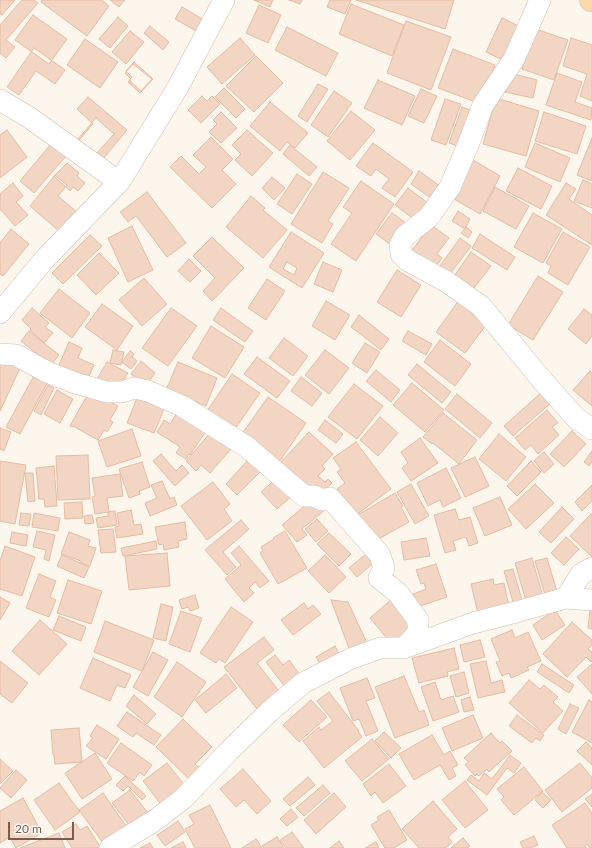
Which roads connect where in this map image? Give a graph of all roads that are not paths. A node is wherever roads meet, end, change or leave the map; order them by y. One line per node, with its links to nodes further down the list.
1 (224, 0): 4 (street)
2 (540, 0): 7 (street)
3 (0, 100): 4 (street)
4 (119, 182): 5 (street)
5 (0, 313)
6 (0, 354): 11 (street)
7 (592, 429)
8 (592, 568): 9 (street)
9 (566, 598): 10 (street); 11 (street)
10 (592, 600)
11 (404, 648): 12 (street)
12 (110, 848)

